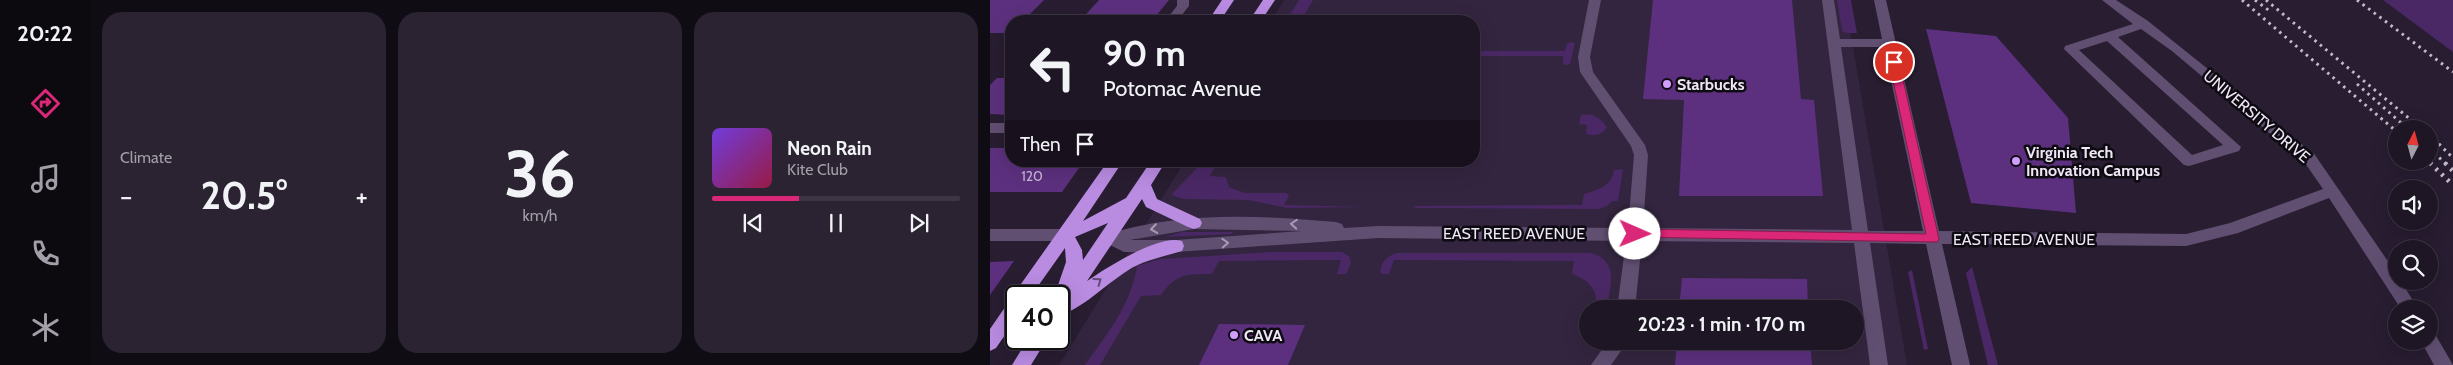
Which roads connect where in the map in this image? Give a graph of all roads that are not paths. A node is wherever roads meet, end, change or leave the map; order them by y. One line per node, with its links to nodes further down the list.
1 (1183, 0): 8 (street)
2 (1228, 0): 9 (highway)
3 (1269, 0): 10 (highway)
4 (1595, 0): 26 (street)
5 (1828, 0): 13 (street)
6 (1880, 0): 14 (street)
7 (2108, 0): 11 (street, UNIVERSITY DRIVE)
8 (1176, 15)
9 (1218, 15)
10 (1259, 15)
11 (2144, 24): 12 (street); 21 (street, UNIVERSITY DRIVE)
12 (2110, 37): 12 (street)
13 (1834, 43): 14 (street); 28 (street)
14 (1890, 43): 29 (street)
15 (990, 128): 16 (street)
16 (1005, 128)
17 (1112, 167): 19 (highway)
18 (1155, 167): 20 (highway)
19 (1107, 175): 23 (highway); 31 (highway)
20 (1143, 184): 22 (highway); 24 (highway)
21 (2332, 191): 29 (street, EAST REED AVENUE); 38 (street, UNIVERSITY DRIVE)
22 (1133, 200): 23 (highway); 30 (highway)
23 (1103, 219): 30 (highway); 31 (highway)
24 (1194, 223): 25 (street, EAST REED AVENUE, one-way to 24); 30 (street, EAST REED AVENUE, one-way to 30)
25 (1378, 232): 26 (street, EAST REED AVENUE); 32 (street, EAST REED AVENUE, one-way to 25)
26 (1635, 234): 28 (street, EAST REED AVENUE); 37 (street)
27 (990, 235): 31 (street)
28 (1861, 238): 29 (street, EAST REED AVENUE); 46 (street)
29 (1933, 239): 47 (street)
30 (1111, 240): 31 (highway); 32 (street, EAST REED AVENUE); 35 (highway)
31 (1070, 242): 33 (highway); 34 (highway)
32 (1176, 246): 36 (highway, one-way to 32)
33 (1030, 285)
34 (1067, 285)
35 (1070, 294)
36 (1070, 300)
37 (1627, 300)
38 (2404, 300)
39 (1005, 320): 40 (highway)
40 (990, 342)
41 (1031, 350): 44 (highway)
42 (1612, 350): 45 (street)
43 (2435, 350): 48 (street)
44 (1021, 365)
45 (1600, 365)
46 (1880, 365)
47 (1961, 365)
48 (2444, 365)

